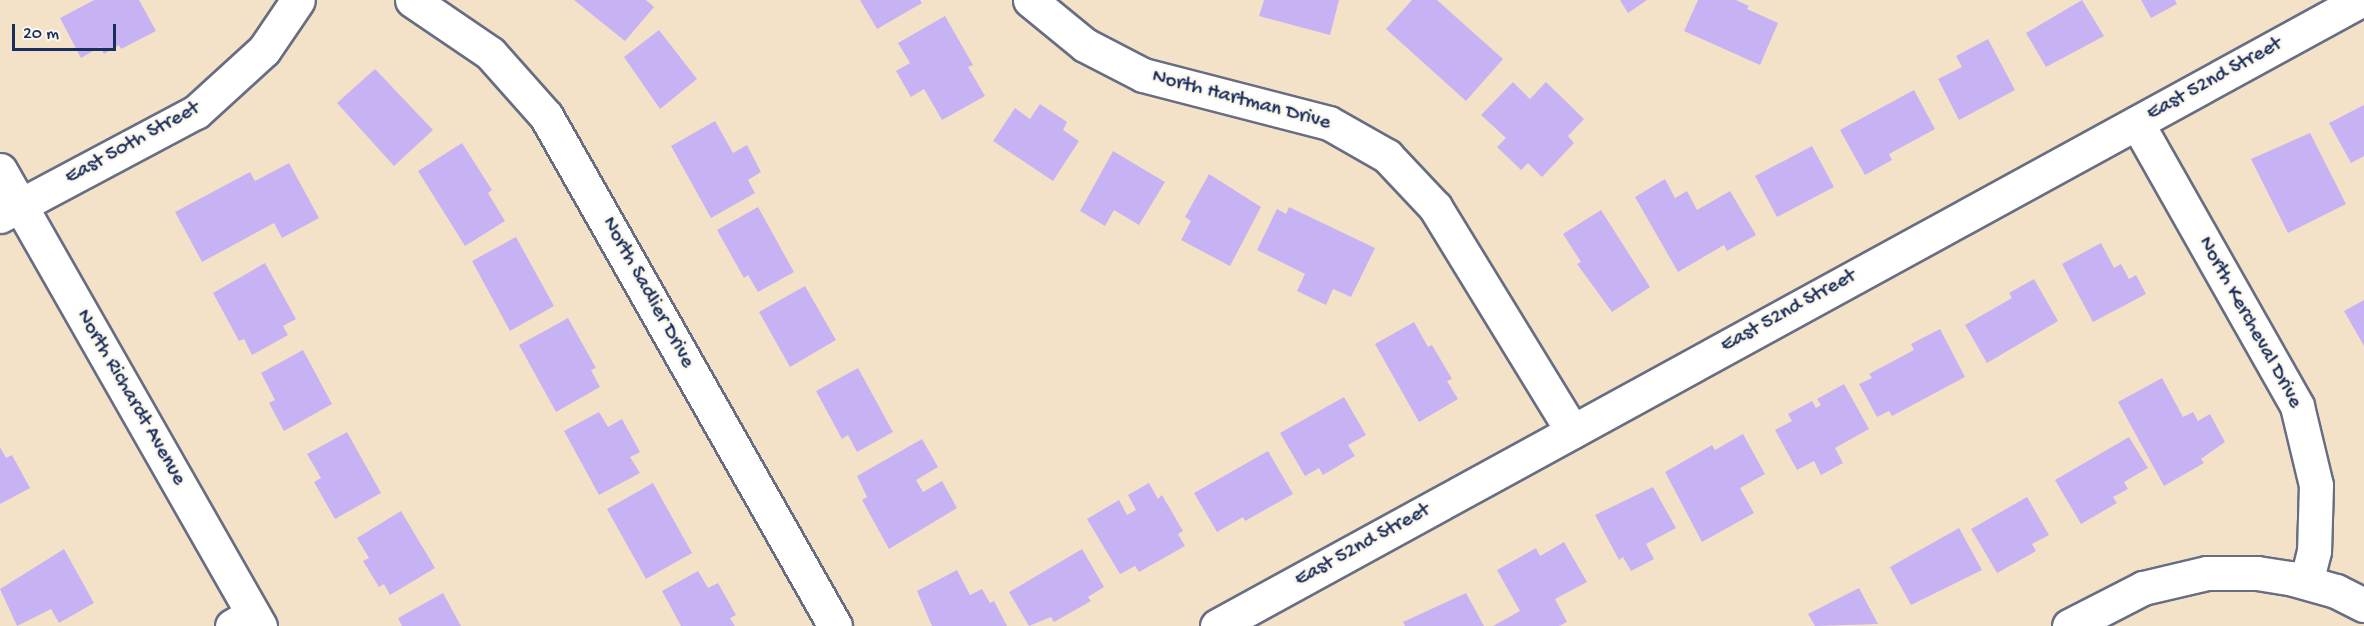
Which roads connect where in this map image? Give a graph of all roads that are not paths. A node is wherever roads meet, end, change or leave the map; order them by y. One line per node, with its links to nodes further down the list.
1 (298, 0): 7 (street, East 50th Street)
2 (412, 0): 12 (street, North Sadlier Drive)
3 (1030, 0): 8 (street, North Hartman Drive)
4 (2361, 0): 5 (street, East 52nd Street)
5 (2137, 123): 8 (street, East 52nd Street); 9 (street, North Kercheval Drive)
6 (0, 170): 7 (street, North Richardt Avenue)
7 (10, 210): 11 (street, North Richardt Avenue)
8 (1572, 431): 13 (street, East 52nd Street)
9 (2306, 582): 10 (street); 14 (street)
10 (2364, 605)
11 (248, 622)
12 (835, 626)
13 (1217, 626)
14 (2068, 626)

